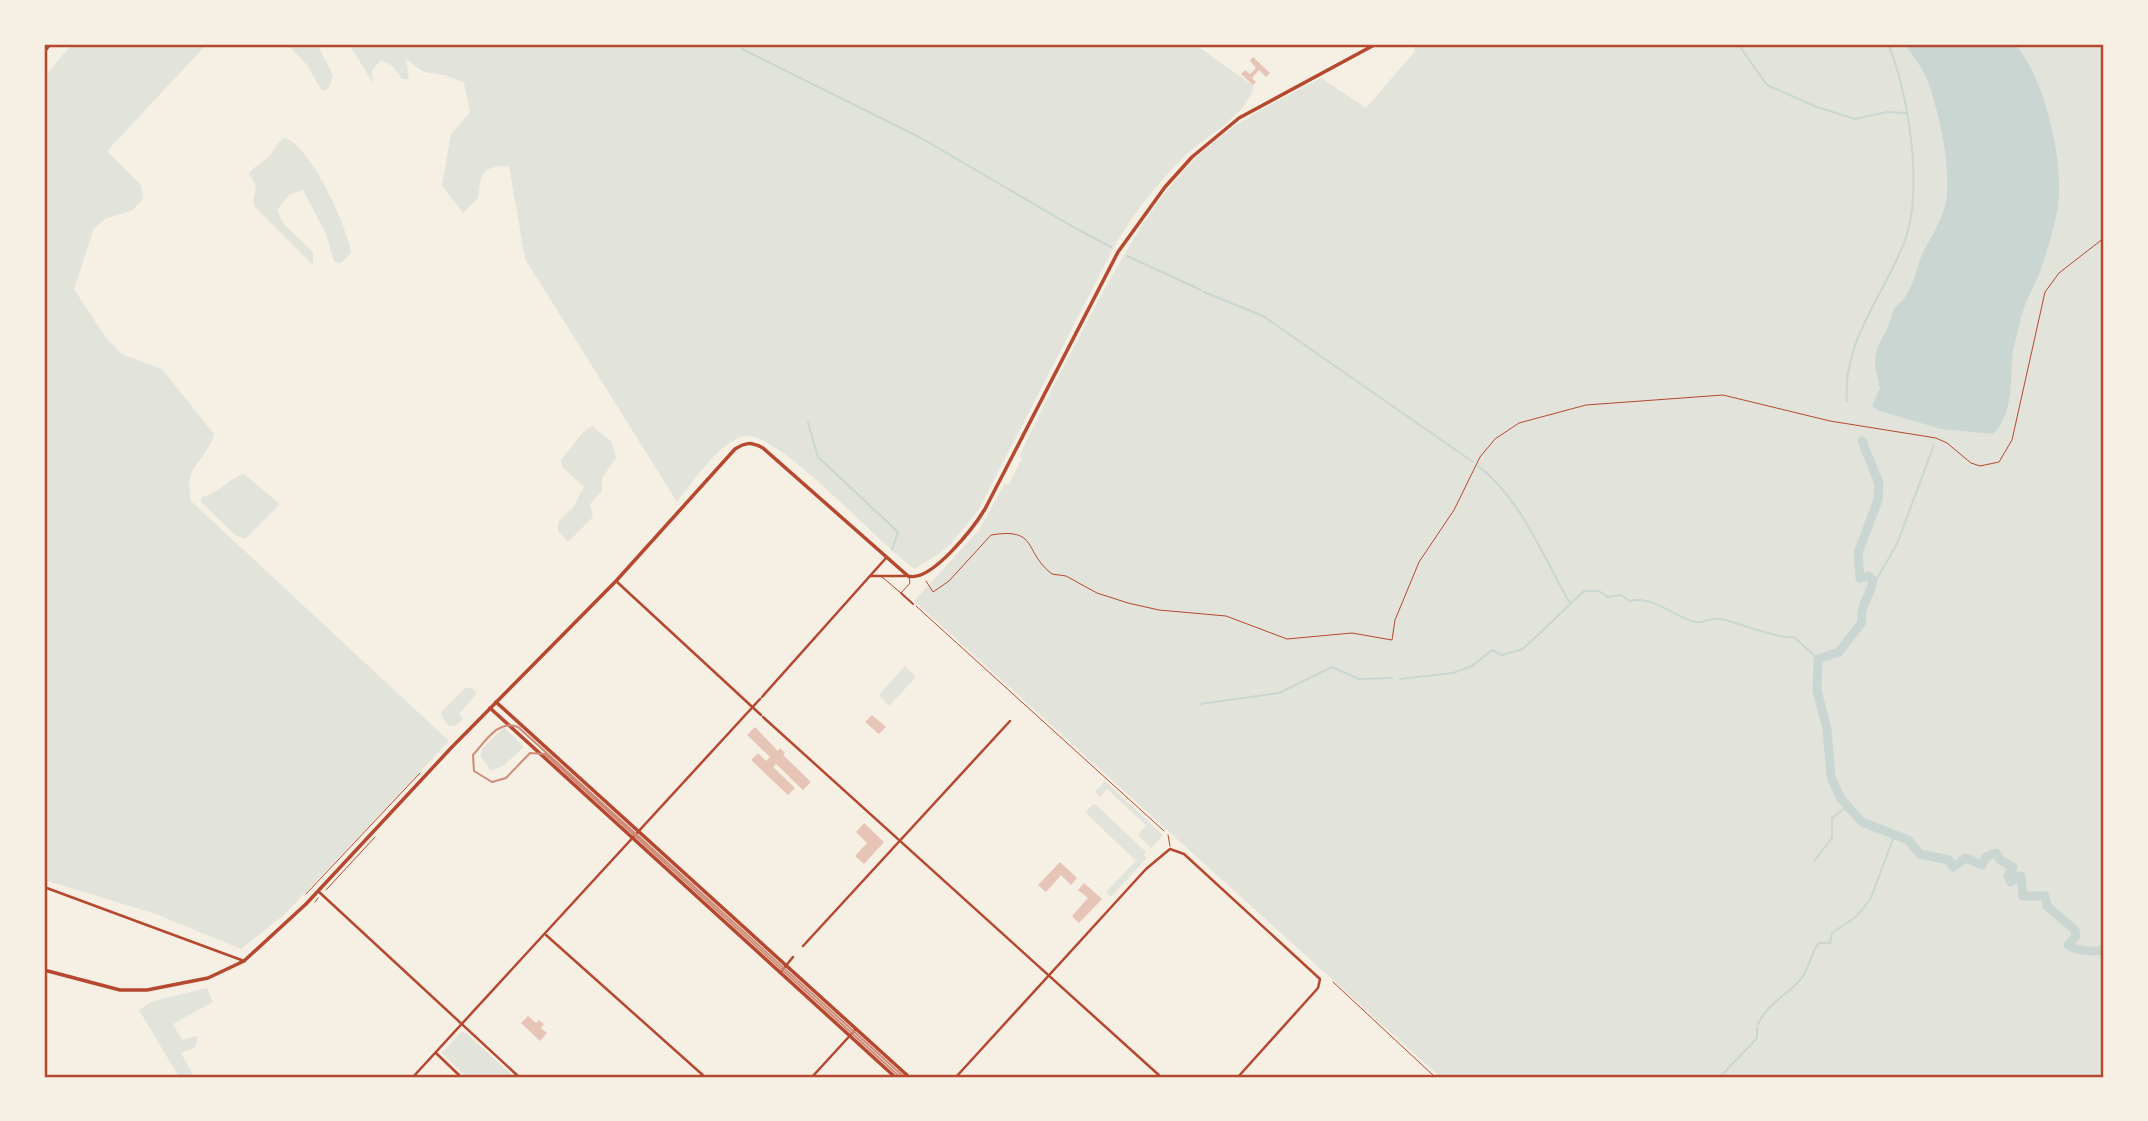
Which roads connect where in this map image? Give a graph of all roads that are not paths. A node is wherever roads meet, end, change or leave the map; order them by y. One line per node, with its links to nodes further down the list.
1 (50, 44): 3 (main road)
2 (1376, 44): 7 (main road)
3 (44, 52)
4 (886, 558): 6 (street); 7 (main road); 8 (main road)
5 (880, 575): 6 (street); 7 (street); 9 (lane)
6 (870, 576): 12 (street)
7 (908, 576): 9 (lane)
8 (616, 581): 11 (main road); 12 (street)
9 (901, 593): 10 (street)
10 (913, 604)
11 (496, 702): 13 (main road); 15 (main road)
12 (753, 707): 15 (street); 18 (street)
13 (489, 708): 17 (main road); 21 (main road)
14 (1010, 721): 18 (street)
15 (639, 831): 17 (street); 26 (main road)
16 (1168, 835): 19 (lane)
17 (632, 838): 22 (street); 28 (main road)
18 (900, 841): 23 (street); 29 (street)
19 (1170, 849): 29 (street); 43 (street)
20 (44, 887): 25 (street)
21 (318, 891): 25 (main road); 30 (street)
22 (546, 935): 30 (street); 37 (street)
23 (803, 946)
24 (793, 957): 26 (street)
25 (244, 961): 27 (main road)
26 (785, 967): 28 (street); 31 (main road)
27 (44, 970)
28 (780, 973): 32 (main road)
29 (1049, 976): 41 (street); 42 (street)
30 (462, 1025): 33 (street); 36 (street)
31 (856, 1029): 32 (street); 40 (main road)
32 (849, 1036): 38 (street); 39 (main road)
33 (436, 1053): 34 (street); 35 (street)
34 (413, 1077)
35 (461, 1077)
36 (519, 1077)
37 (705, 1077)
38 (812, 1077)
39 (895, 1077)
40 (909, 1077)
41 (956, 1077)
42 (1161, 1077)
43 (1238, 1077)

